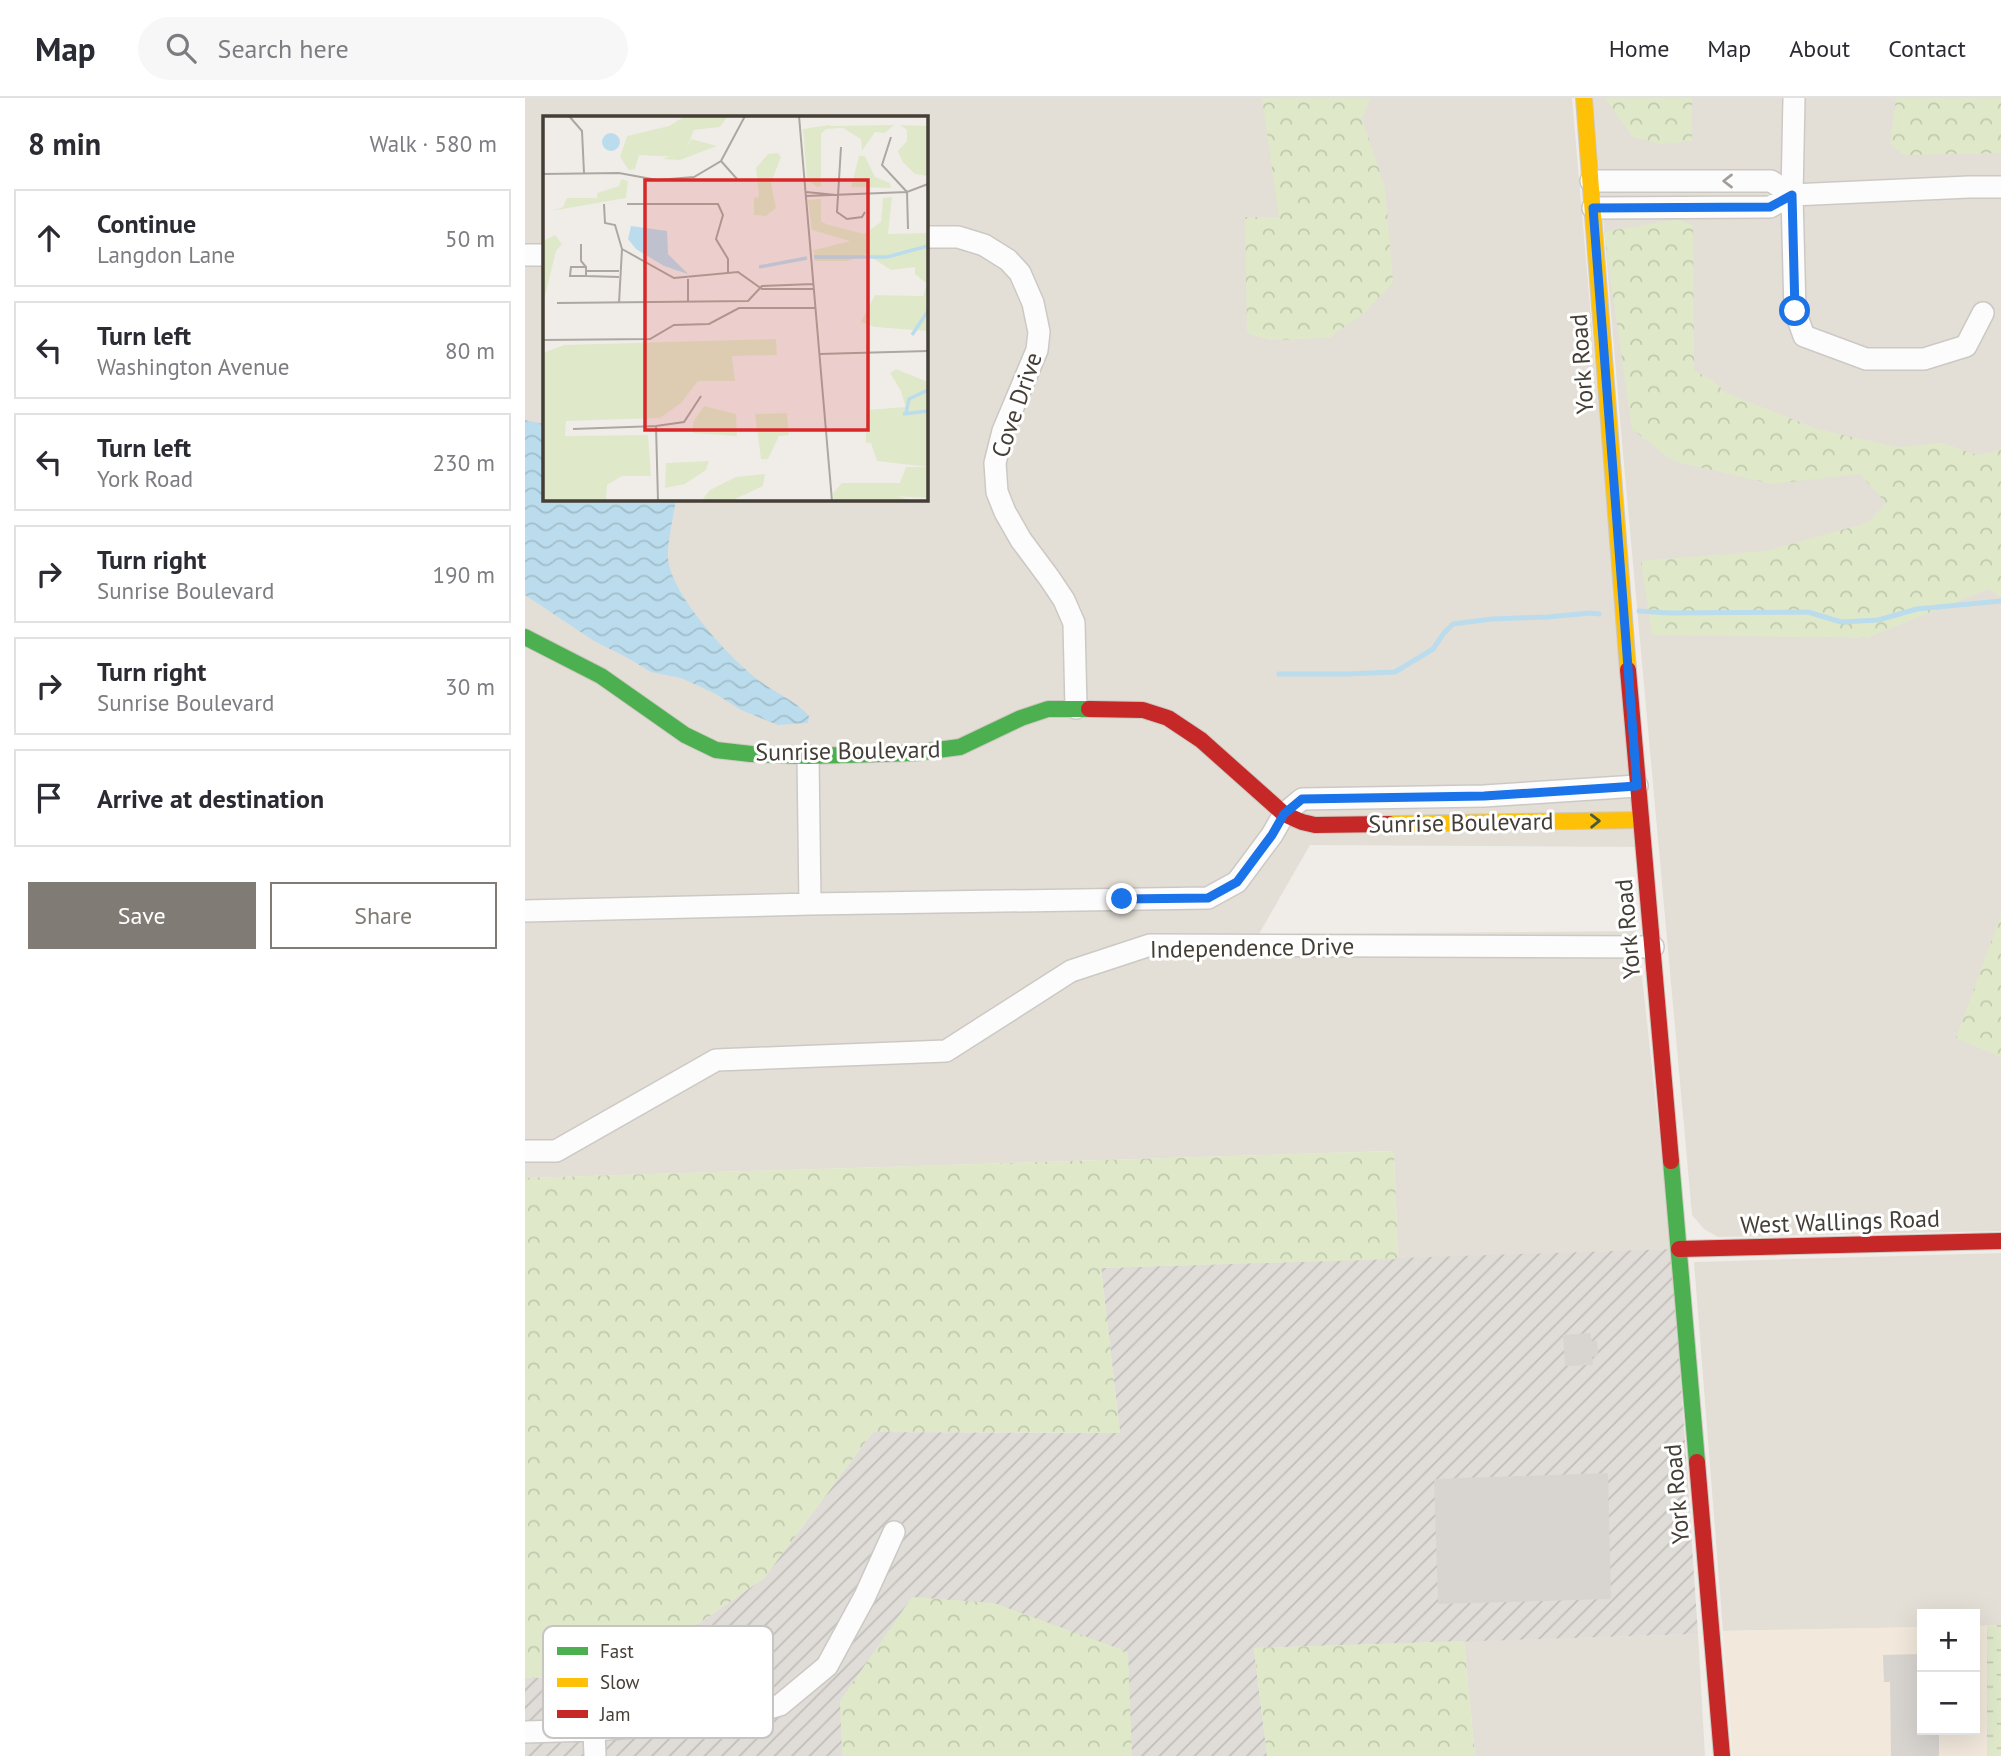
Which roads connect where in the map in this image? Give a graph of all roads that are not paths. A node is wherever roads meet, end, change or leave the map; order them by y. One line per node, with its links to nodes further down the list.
1 (1584, 98): 3 (street, York Road)
2 (1794, 98): 5 (street)
3 (1591, 181): 5 (street, one-way to 3); 6 (street, York Road)
4 (2001, 187): 5 (street)
5 (1792, 195): 6 (street); 10 (street)
6 (1593, 208): 14 (street, York Road)
7 (927, 237): 12 (street, Cove Drive)
8 (525, 255): 9 (street)
9 (543, 255)
10 (1983, 313)
11 (525, 637): 13 (street, Sunrise Boulevard)
12 (1076, 708): 13 (street, Sunrise Boulevard); 15 (street, Sunrise Boulevard)
13 (808, 756): 17 (street)
14 (1637, 786): 15 (street, Sunrise Boulevard); 16 (street, York Road)
15 (1284, 814): 16 (street, Sunrise Boulevard, one-way to 16); 17 (street)
16 (1640, 820): 19 (street, York Road)
17 (810, 904): 18 (street)
18 (525, 911)
19 (1653, 947): 20 (street, Independence Drive); 22 (street, York Road)
20 (525, 1151)
21 (2001, 1241): 22 (street, West Wallings Road)
22 (1679, 1249): 29 (street, York Road)
23 (894, 1532): 24 (street)
24 (773, 1707)
25 (543, 1731): 26 (street)
26 (525, 1732)
27 (594, 1738): 28 (street)
28 (595, 1756)
29 (1722, 1756)

